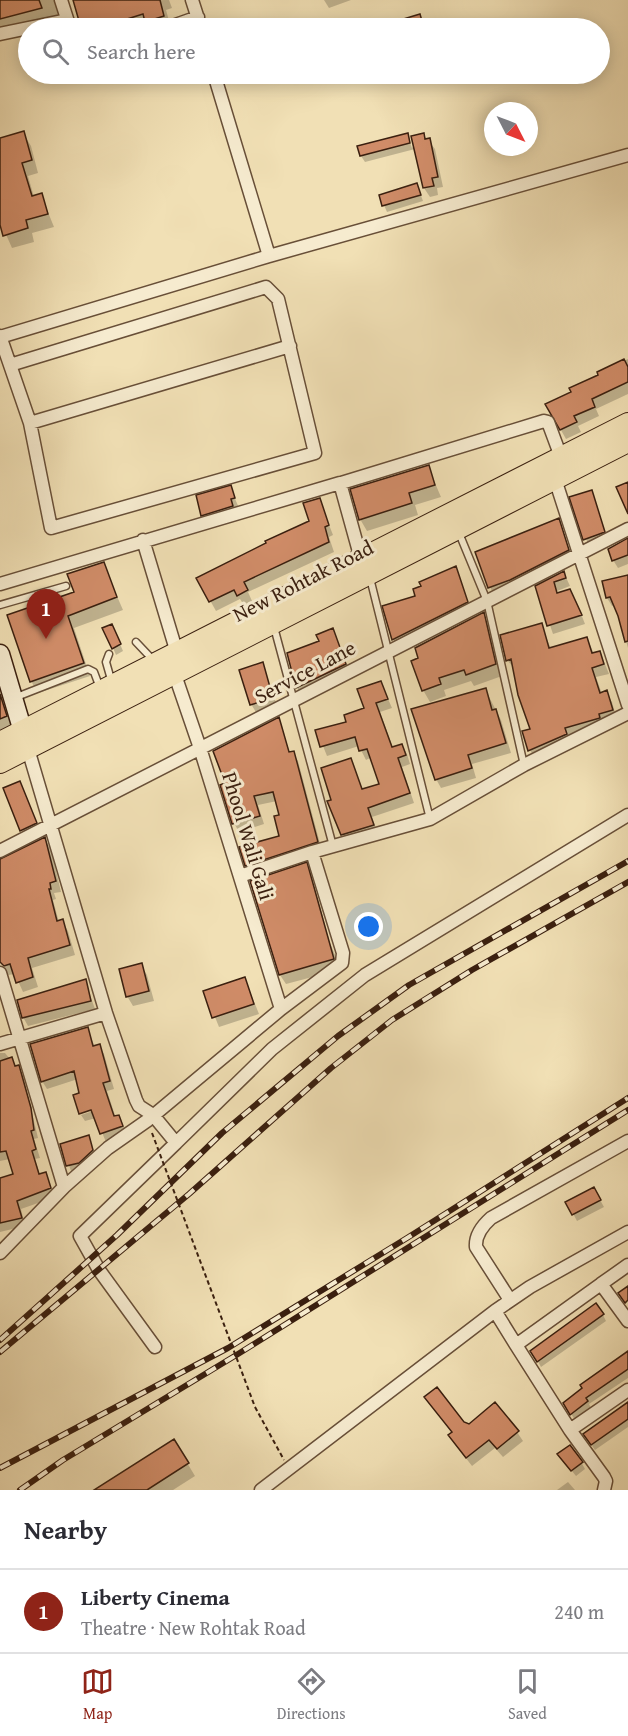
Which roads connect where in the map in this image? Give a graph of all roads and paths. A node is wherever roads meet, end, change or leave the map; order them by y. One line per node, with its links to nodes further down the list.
1 (61, 0): 3 (street)
2 (192, 0): 4 (street)
3 (67, 18)
4 (197, 18)
5 (18, 31): 6 (street)
6 (0, 34)
7 (217, 84): 9 (street)
8 (628, 155): 9 (street)
9 (269, 256): 10 (street)
10 (0, 336): 12 (street)
11 (290, 346): 12 (street); 13 (street); 13 (street)
12 (10, 365): 13 (street)
13 (30, 423)
14 (628, 423): 16 (main road, New Rohtak Road)
15 (628, 442): 17 (main road, New Rohtak Road)
16 (561, 457): 18 (street); 23 (main road, New Rohtak Road)
17 (555, 479): 19 (main road, New Rohtak Road); 22 (street)
18 (338, 484): 21 (street); 23 (street)
19 (458, 529): 23 (main road, New Rohtak Road); 26 (lane)
20 (628, 529): 22 (street, Service Lane)
21 (143, 540): 24 (street); 31 (street)
22 (580, 554): 26 (street, Service Lane); 40 (street)
23 (365, 567): 28 (main road, New Rohtak Road); 30 (lane); 31 (main road, New Rohtak Road)
24 (0, 584)
25 (66, 586): 27 (lane)
26 (487, 601): 30 (street, Service Lane); 46 (lane)
27 (0, 605)
28 (273, 624): 35 (main road, New Rohtak Road); 39 (lane)
29 (136, 642): 34 (lane)
30 (388, 651): 39 (street, Service Lane); 48 (lane)
31 (177, 653): 34 (main road, New Rohtak Road)
32 (0, 654): 36 (street)
33 (109, 654): 37 (lane)
34 (156, 664): 37 (main road, New Rohtak Road)
35 (175, 675): 42 (main road, New Rohtak Road); 44 (street, Phool Wali Gali)
36 (3, 678): 38 (street)
37 (107, 689): 38 (lane); 42 (main road, New Rohtak Road)
38 (13, 698): 42 (street)
39 (293, 701): 44 (street, Service Lane); 50 (lane)
40 (628, 705)
41 (628, 713): 46 (street)
42 (25, 740): 43 (main road, New Rohtak Road); 45 (main road, New Rohtak Road); 49 (street)
43 (0, 742)
44 (200, 748): 49 (street, Service Lane); 53 (street, Phool Wali Gali)
45 (0, 763)
46 (524, 765): 48 (street)
47 (628, 815): 62 (street)
48 (430, 819): 50 (street)
49 (50, 825): 51 (street, Service Lane); 56 (street)
50 (333, 846): 52 (street)
51 (0, 851)
52 (312, 852): 53 (street); 55 (street)
53 (240, 876): 55 (street, Phool Wali Gali)
54 (0, 973): 57 (street)
55 (281, 1009): 59 (street)
56 (106, 1013): 57 (street); 59 (street)
57 (19, 1038): 58 (street); 63 (street)
58 (0, 1044)
59 (153, 1115): 62 (street); 63 (street)
60 (153, 1133): 75 (path, bridge)
61 (628, 1141): 68 (street)
62 (176, 1143): 72 (street)
63 (64, 1187): 65 (street)
64 (628, 1232): 68 (street)
65 (0, 1253)
66 (628, 1265): 67 (street)
67 (601, 1284): 70 (street); 71 (street)
68 (510, 1300): 69 (street)
69 (495, 1311): 71 (street); 75 (street)
70 (628, 1321)
71 (516, 1345): 74 (street)
72 (155, 1347)
73 (628, 1390): 74 (street)
74 (570, 1430): 77 (street)
75 (288, 1469): 76 (street)
76 (261, 1490)
77 (604, 1490)

